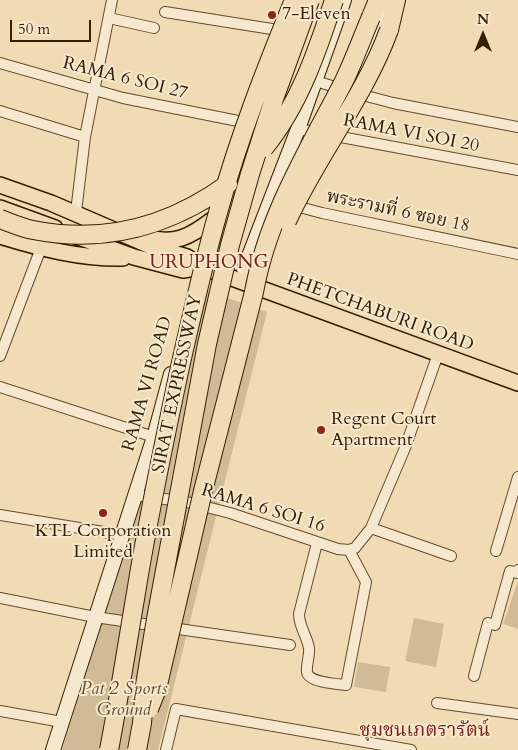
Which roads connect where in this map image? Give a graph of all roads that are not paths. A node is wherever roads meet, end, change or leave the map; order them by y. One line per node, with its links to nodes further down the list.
1 (112, 0): 10 (street)
2 (290, 0): 12 (main road, RAMA VI ROAD); 63 (highway, SIRAT EXPRESSWAY, bridge)
3 (310, 0): 61 (highway, SIRAT EXPRESSWAY, bridge)
4 (334, 0): 28 (highway, bridge)
5 (344, 0): 14 (main road)
6 (378, 0): 37 (highway, bridge)
7 (391, 0): 16 (street)
8 (396, 0): 37 (highway, bridge)
9 (164, 12): 12 (street)
10 (109, 18): 11 (street); 15 (street)
11 (154, 28)
12 (278, 30): 18 (main road, RAMA VI ROAD)
13 (0, 63): 15 (street, RAMA 6 SOI 27)
14 (316, 82): 16 (street); 20 (main road)
15 (93, 90): 18 (street, RAMA 6 SOI 27); 21 (street)
16 (352, 92): 19 (street)
17 (0, 111): 21 (street)
18 (243, 122): 29 (main road, RAMA VI ROAD)
19 (518, 127)
20 (298, 129): 22 (street, RAMA VI SOI 20); 24 (main road)
21 (85, 136): 27 (street)
22 (518, 170)
23 (0, 185): 26 (main road, PHETCHABURI ROAD)
24 (272, 199): 33 (street, พระรามที่ 6 ซอย 18); 35 (main road)
25 (3, 200): 31 (main road); 34 (main road, PHETCHABURI ROAD)
26 (51, 204): 27 (main road); 31 (main road, PHETCHABURI ROAD)
27 (76, 212): 29 (main road)
28 (0, 219)
29 (212, 220): 36 (main road, RAMA VI ROAD)
30 (0, 236): 32 (main road, PHETCHABURI ROAD)
31 (153, 247): 36 (main road, PHETCHABURI ROAD)
32 (41, 248): 34 (main road, PHETCHABURI ROAD); 39 (street)
33 (518, 254)
34 (134, 257): 36 (main road, PHETCHABURI ROAD)
35 (248, 259): 37 (main road)
36 (202, 267): 37 (main road, PHETCHABURI ROAD); 42 (main road, RAMA VI ROAD)
37 (249, 286): 38 (main road, PHETCHABURI ROAD); 61 (highway, bridge)
38 (438, 354): 40 (main road, PHETCHABURI ROAD); 46 (street)
39 (0, 356)
40 (518, 383)
41 (0, 387): 42 (street)
42 (154, 437): 44 (main road, RAMA VI ROAD)
43 (518, 477): 50 (street)
44 (135, 494): 47 (main road, RAMA VI ROAD); 48 (street, RAMA 6 SOI 16)
45 (0, 515): 47 (street)
46 (370, 528): 49 (street); 51 (street)
47 (122, 535): 54 (main road, RAMA VI ROAD)
48 (317, 543): 49 (street, RAMA 6 SOI 16); 49 (street)
49 (349, 550)
50 (496, 551)
51 (451, 556)
52 (518, 570): 56 (street)
53 (0, 598): 54 (street)
54 (96, 618): 55 (street); 60 (main road, RAMA VI ROAD)
55 (290, 645)
56 (474, 676)
57 (437, 703): 59 (street)
58 (0, 711): 60 (street)
59 (518, 714)
60 (62, 722): 62 (main road, RAMA VI ROAD)
61 (142, 723): 64 (highway, SIRAT EXPRESSWAY, bridge)
62 (53, 750)
63 (109, 750)
64 (137, 750)
65 (166, 750): 66 (street)
66 (411, 750)

